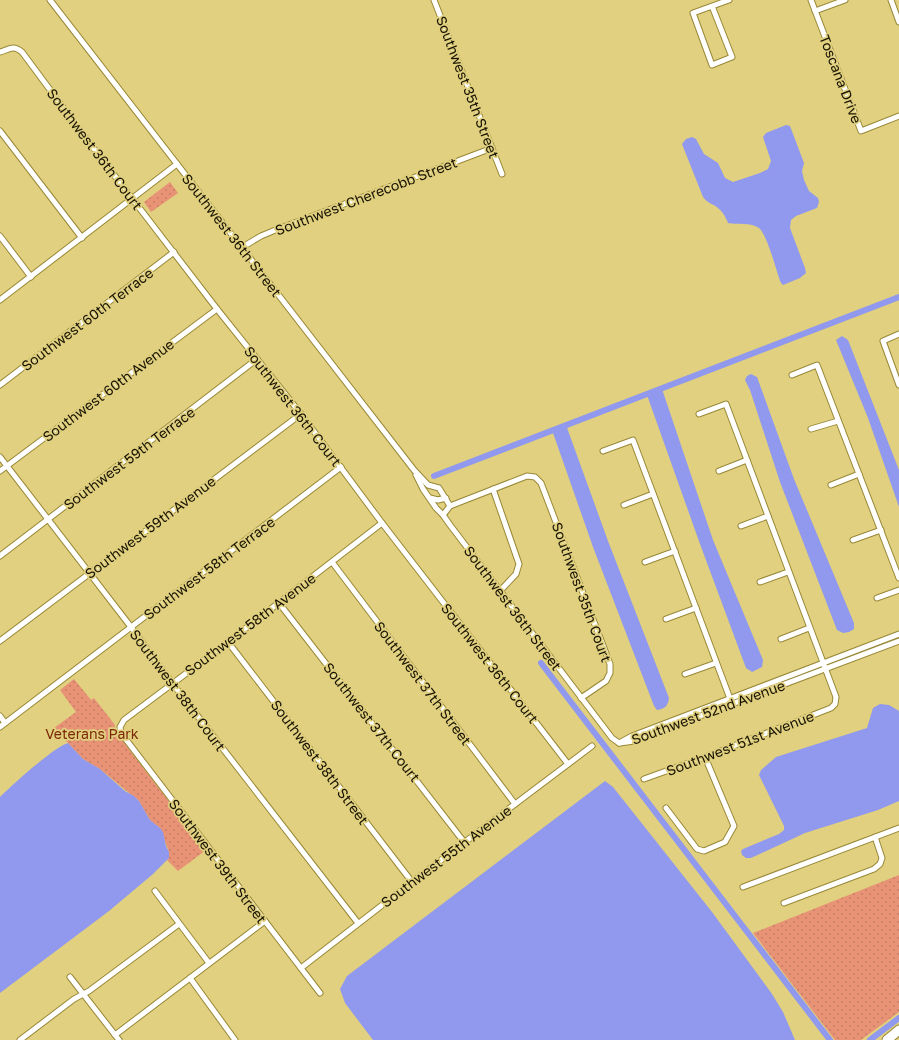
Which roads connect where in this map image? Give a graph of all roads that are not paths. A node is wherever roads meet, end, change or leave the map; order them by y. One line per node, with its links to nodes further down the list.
1 (50, 0): 14 (street, Southwest 36th Street)
2 (434, 0): 13 (street, Southwest 35th Street)
3 (729, 0): 7 (street)
4 (811, 0): 8 (street, Toscana Drive)
5 (845, 0): 8 (street)
6 (891, 0): 9 (street)
7 (712, 6): 7 (street)
8 (815, 11): 11 (street, Toscana Drive)
9 (899, 22)
10 (0, 52): 16 (street, Southwest 36th Court)
11 (899, 116)
12 (0, 131): 18 (street)
13 (492, 148): 15 (street, Southwest 35th Street); 19 (street, Southwest Cherecobb Street)
14 (177, 164): 16 (street); 19 (street, Southwest 36th Street)
15 (502, 174)
16 (133, 198): 18 (street); 20 (street, Southwest 36th Court)
17 (0, 236): 21 (street)
18 (82, 238): 21 (street)
19 (241, 248): 38 (street, Southwest 36th Street)
20 (174, 252): 23 (street, Southwest 36th Court); 28 (street, Southwest 60th Terrace)
21 (31, 276): 22 (street)
22 (0, 300)
23 (217, 308): 25 (street, Southwest 36th Court); 36 (street, Southwest 60th Avenue)
24 (899, 334): 27 (street)
25 (257, 359): 29 (street, Southwest 36th Court); 51 (street, Southwest 59th Terrace)
26 (792, 375): 31 (street)
27 (899, 385)
28 (0, 386)
29 (301, 414): 37 (street, Southwest 36th Court); 61 (street, Southwest 59th Avenue)
30 (699, 414): 35 (street)
31 (838, 421): 32 (street); 41 (street)
32 (811, 429)
33 (603, 451): 44 (street)
34 (0, 457): 36 (street, Southwest 38th Court)
35 (747, 460): 40 (street); 50 (street)
36 (7, 466): 39 (street, Southwest 60th Avenue); 51 (street, Southwest 38th Court)
37 (341, 467): 52 (street, Southwest 36th Court); 70 (street, Southwest 58th Terrace)
38 (414, 470): 45 (street, Southwest 36th Street); 46 (street, Southwest 36th Street)
39 (0, 471)
40 (719, 471)
41 (859, 474): 42 (street); 54 (street)
42 (831, 485)
43 (493, 489): 48 (street); 65 (street); 82 (street, Southwest 35th Court)
44 (654, 494): 47 (street); 56 (street)
45 (430, 498): 46 (street); 49 (street, Southwest 36th Street)
46 (446, 498): 48 (street, Southwest 36th Street)
47 (624, 505)
48 (450, 506): 49 (street)
49 (443, 514): 65 (street, Southwest 36th Street)
50 (768, 516): 53 (street); 60 (street)
51 (48, 519): 57 (street, Southwest 59th Terrace); 61 (street, Southwest 38th Court)
52 (382, 523): 58 (street, Southwest 58th Avenue); 92 (street, Southwest 36th Court)
53 (741, 526)
54 (880, 530): 55 (street); 62 (street)
55 (853, 540)
56 (675, 551): 59 (street); 68 (street)
57 (0, 556)
58 (332, 562): 67 (street, Southwest 58th Avenue); 94 (street, Southwest 37th Street)
59 (645, 562)
60 (788, 572): 63 (street); 71 (street)
61 (89, 573): 70 (street, Southwest 38th Court); 74 (street, Southwest 59th Avenue)
62 (899, 578)
63 (760, 582)
64 (899, 590): 66 (street)
65 (500, 591): 82 (street, Southwest 36th Street)
66 (877, 598)
67 (279, 603): 76 (street, Southwest 58th Avenue); 98 (street, Southwest 37th Court)
68 (696, 608): 69 (street); 77 (street)
69 (666, 619)
70 (131, 627): 81 (street, Southwest 38th Court); 86 (street, Southwest 58th Terrace)
71 (809, 628): 73 (street); 78 (street)
72 (899, 634): 78 (street, Southwest 52nd Avenue)
73 (781, 639)
74 (0, 641)
75 (899, 641): 79 (street, Southwest 52nd Avenue)
76 (228, 642): 81 (street, Southwest 58th Avenue); 99 (street, Southwest 38th Street)
77 (716, 663): 80 (street); 83 (street)
78 (822, 663): 79 (street); 83 (street, Southwest 52nd Avenue)
79 (825, 669): 84 (street, Southwest 52nd Avenue); 91 (street, Southwest 51st Avenue)
80 (685, 674)
81 (172, 683): 88 (street, Southwest 58th Avenue); 104 (street, Southwest 38th Court)
82 (581, 698): 89 (street, Southwest 36th Street)
83 (729, 699): 84 (street); 89 (street, Southwest 52nd Avenue)
84 (732, 704): 89 (street, Southwest 52nd Avenue)
85 (0, 716): 86 (street)
86 (5, 723): 87 (street, Southwest 58th Terrace)
87 (0, 727)
88 (120, 727): 103 (street, Southwest 39th Street)
89 (619, 743)
90 (592, 746): 92 (street, Southwest 55th Avenue)
91 (705, 757): 93 (street, Southwest 51st Avenue); 95 (street)
92 (568, 764): 94 (street, Southwest 55th Avenue)
93 (644, 779)
94 (515, 804): 98 (street, Southwest 55th Avenue)
95 (666, 808)
96 (899, 828): 97 (street)
97 (875, 837): 100 (street); 102 (street)
98 (464, 842): 99 (street, Southwest 55th Avenue)
99 (412, 882): 104 (street, Southwest 55th Avenue)
100 (743, 887)
101 (155, 891): 105 (street)
102 (784, 903)
103 (265, 921): 106 (street); 107 (street, Southwest 39th Street)
104 (358, 923): 107 (street, Southwest 55th Avenue)
105 (179, 924): 106 (street); 111 (street)
106 (209, 963): 109 (street)
107 (301, 968): 110 (street, Southwest 39th Street)
108 (70, 977): 111 (street)
109 (190, 978): 113 (street); 115 (street)
110 (320, 993)
111 (83, 994): 113 (street); 114 (street)
112 (899, 1030): 116 (highway)
113 (117, 1038)
114 (20, 1040)
115 (236, 1040)
116 (887, 1040)

